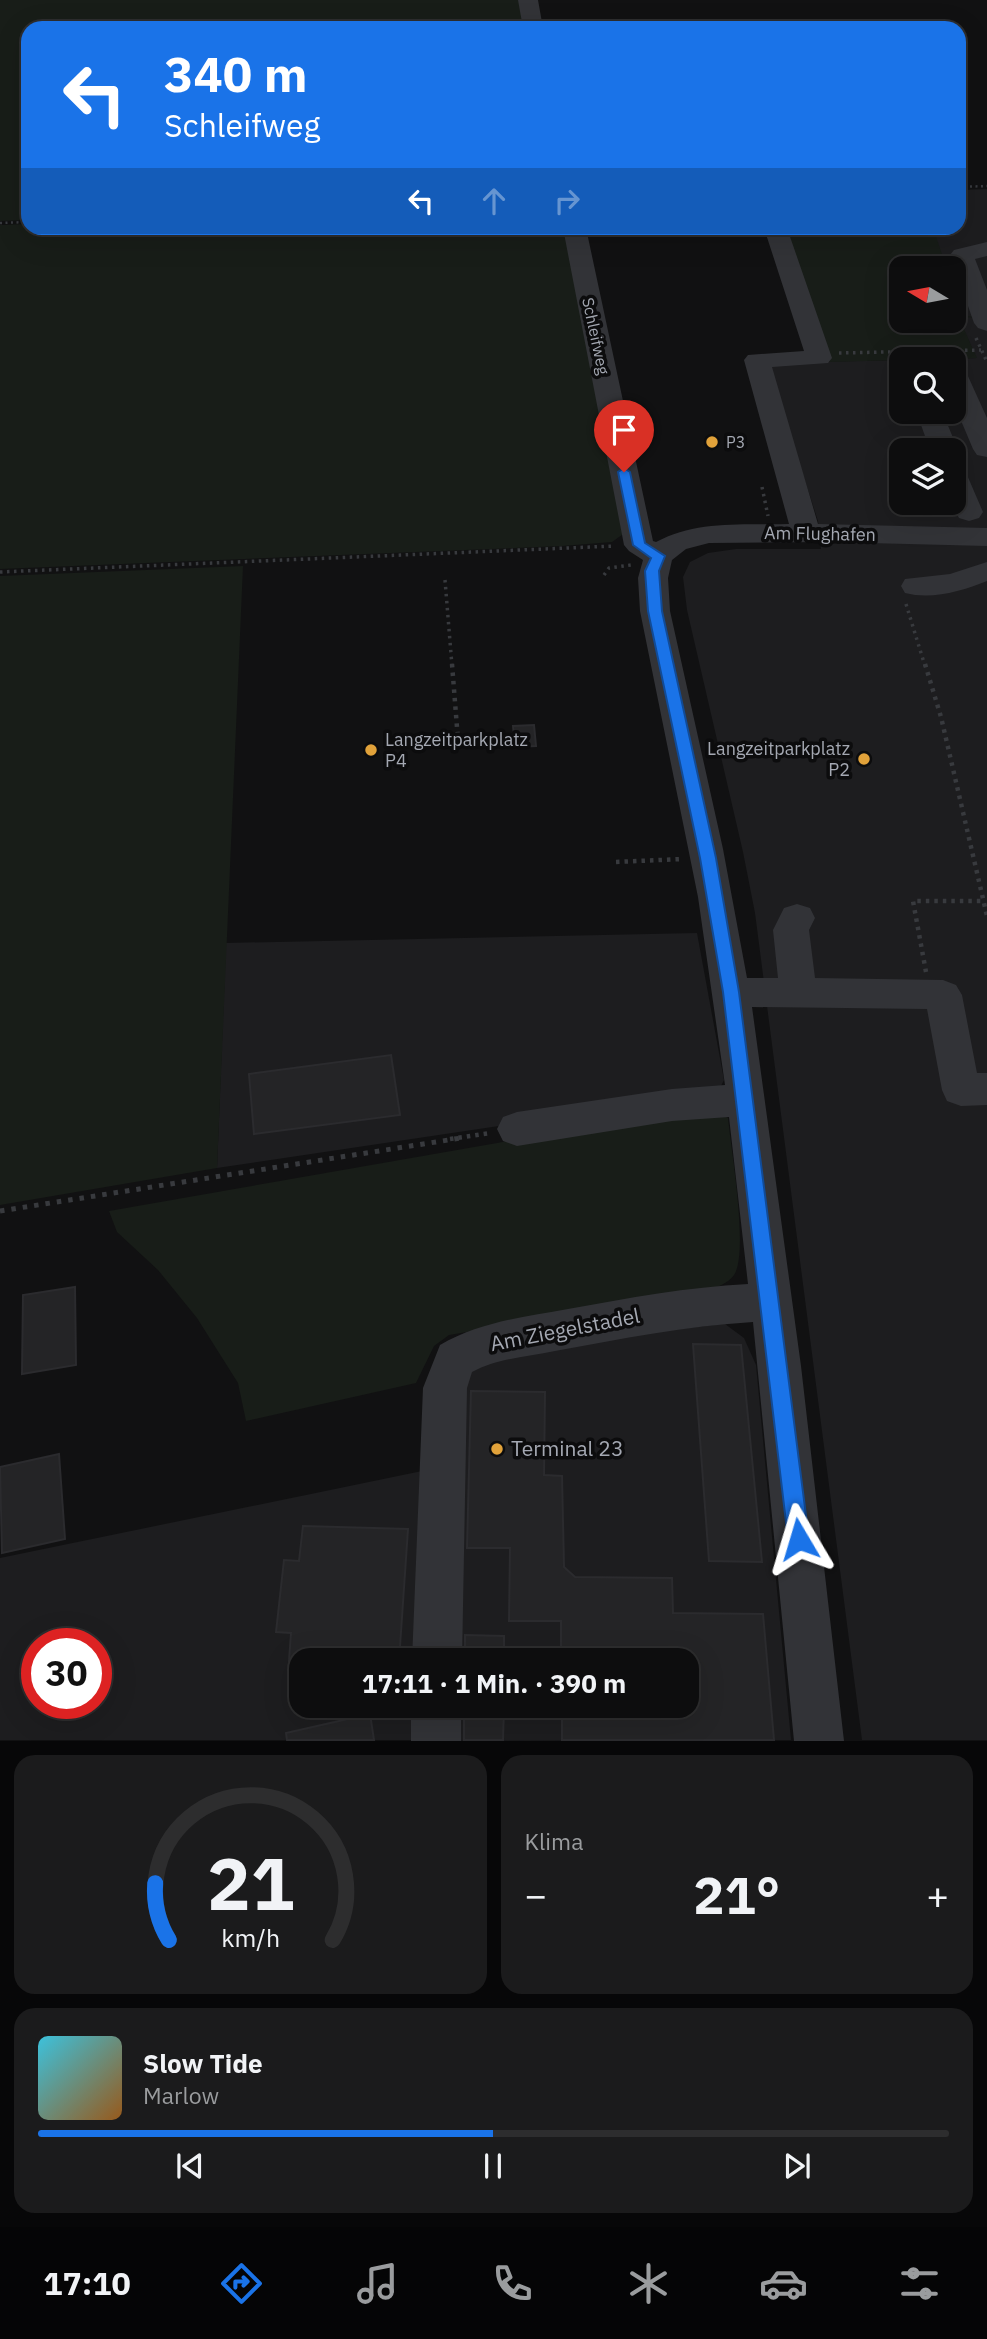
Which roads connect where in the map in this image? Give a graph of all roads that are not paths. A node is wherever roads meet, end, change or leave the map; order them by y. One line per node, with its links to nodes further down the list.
1 (528, 0): 2 (street)
2 (532, 21)
3 (575, 235): 15 (street, Schleifweg)
4 (593, 235): 13 (street)
5 (777, 235): 11 (street)
6 (987, 249): 7 (street)
7 (986, 318)
8 (966, 401): 9 (street)
9 (987, 449)
10 (966, 504): 12 (street)
11 (782, 506): 14 (street, Am Flughafen); 15 (street, Am Flughafen)
12 (969, 512)
13 (654, 519)
14 (987, 537)
15 (658, 556): 19 (street)
16 (987, 571): 17 (street)
17 (910, 591)
18 (797, 918): 20 (street)
19 (731, 992): 20 (street); 22 (street)
20 (798, 992): 21 (street)
21 (987, 1089)
22 (744, 1100): 23 (street); 24 (street)
23 (517, 1129)
24 (770, 1302): 25 (street, Am Ziegelstadel); 28 (street)
25 (437, 1648)
26 (436, 1718): 27 (street)
27 (436, 1741)
28 (819, 1741)

